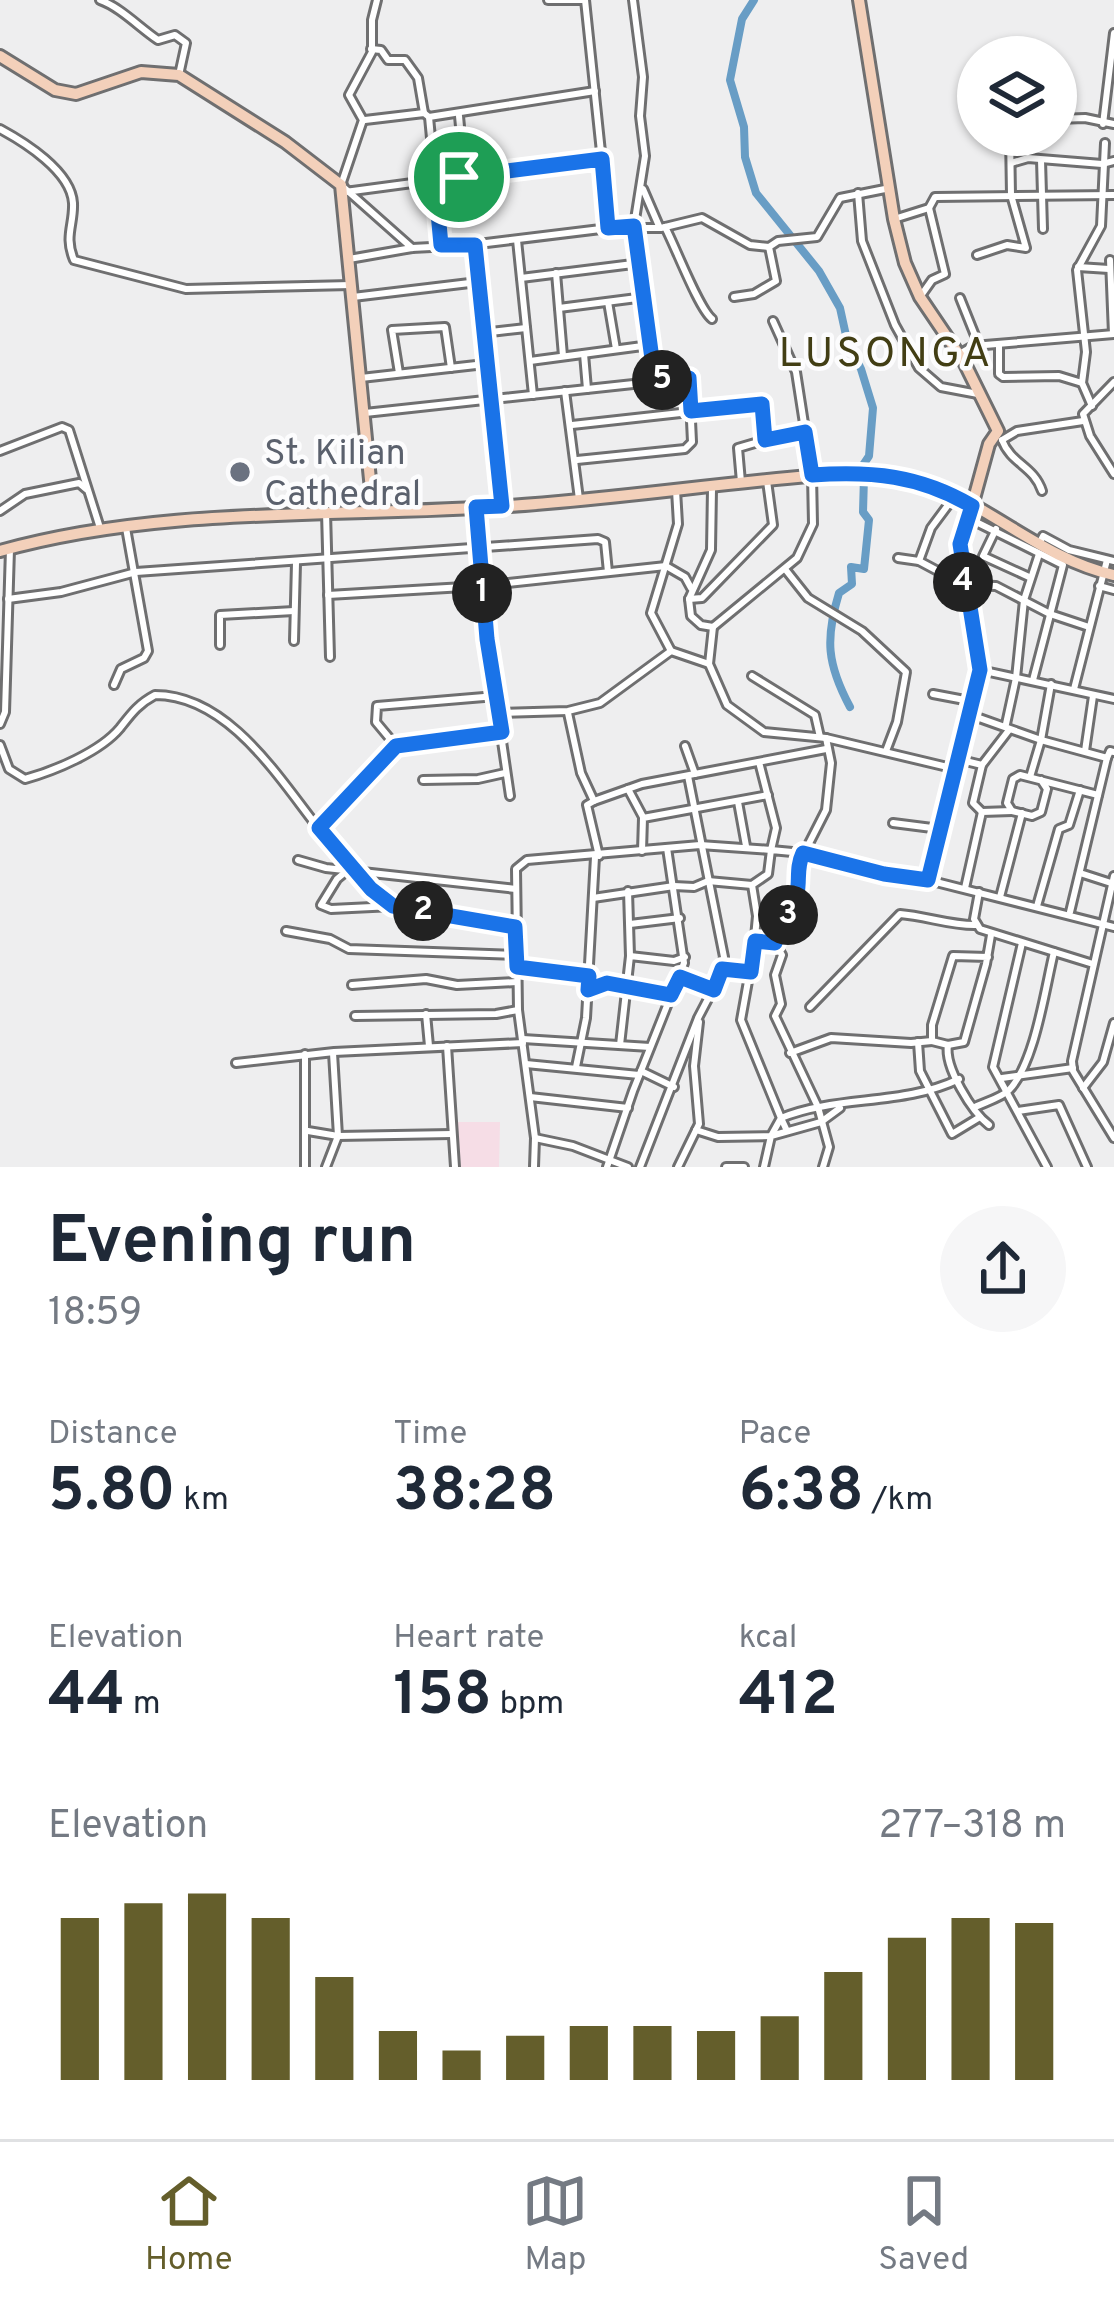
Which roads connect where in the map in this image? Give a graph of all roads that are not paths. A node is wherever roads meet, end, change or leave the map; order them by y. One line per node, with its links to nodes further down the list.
1 (100, 0): 7 (street)
2 (377, 0): 9 (street)
3 (548, 0): 4 (street)
4 (584, 0): 12 (street)
5 (633, 0): 29 (street)
6 (859, 0): 30 (street)
7 (112, 2): 11 (street)
8 (1114, 32): 17 (street)
9 (371, 49): 13 (street); 16 (street)
10 (0, 56): 11 (street)
11 (179, 75): 31 (street)
12 (595, 91): 14 (street); 22 (street)
13 (426, 115): 14 (street); 16 (street); 28 (street)
14 (458, 115): 27 (street)
15 (1077, 118): 17 (street)
16 (363, 120): 31 (street)
17 (1103, 124): 18 (street)
18 (1114, 124)
19 (0, 129): 57 (street)
20 (1105, 143): 26 (street)
21 (1010, 156): 25 (street)
22 (602, 159): 27 (street); 40 (street)
23 (1041, 159): 25 (street); 26 (street); 34 (street)
24 (1114, 161): 26 (street)
25 (1010, 163): 33 (street)
26 (1102, 164): 36 (street)
27 (459, 177): 28 (street)
28 (435, 180): 31 (street); 44 (street)
29 (641, 185): 39 (street); 41 (street)
30 (890, 188): 32 (street); 38 (street)
31 (343, 190): 47 (street); 49 (street)
32 (858, 193): 46 (street); 87 (street)
33 (1011, 195): 34 (street); 37 (street); 48 (street)
34 (1042, 196): 36 (street); 42 (street)
35 (1114, 196): 36 (street)
36 (1101, 197): 51 (street)
37 (929, 208): 38 (street); 55 (street)
38 (894, 218): 54 (street)
39 (634, 226): 40 (street); 41 (street); 50 (street)
40 (608, 228): 43 (street)
41 (663, 228): 46 (street); 64 (street)
42 (1043, 229)
43 (517, 240): 45 (street); 53 (street)
44 (441, 245): 45 (street); 47 (street)
45 (475, 245): 56 (street)
46 (769, 247): 59 (street)
47 (412, 248): 49 (street)
48 (977, 255)
49 (349, 259): 57 (street)
50 (641, 263): 52 (street); 58 (street)
51 (1078, 267): 68 (street); 69 (street)
52 (556, 273): 53 (street); 63 (street)
53 (521, 278): 66 (street)
54 (912, 280): 55 (street); 60 (street)
55 (932, 280): 60 (street)
56 (478, 282): 57 (street); 67 (street)
57 (352, 291): 81 (street)
58 (645, 297): 62 (street); 70 (street)
59 (734, 297)
60 (920, 298): 76 (street)
61 (960, 298): 72 (street)
62 (608, 302): 63 (street); 73 (street)
63 (559, 308): 75 (street)
64 (712, 320)
65 (773, 321): 95 (street)
66 (526, 328): 67 (street); 77 (street)
67 (482, 333): 78 (street)
68 (1114, 334): 69 (street)
69 (1083, 336): 71 (street); 83 (street)
70 (650, 345): 73 (street); 82 (street)
71 (999, 345): 72 (street); 83 (street)
72 (973, 346): 76 (street)
73 (616, 350): 74 (street)
74 (584, 354): 75 (street); 85 (street)
75 (563, 356): 77 (street)
76 (958, 356): 87 (street)
77 (530, 361): 88 (street)
78 (485, 364): 79 (street); 89 (street)
79 (451, 368): 80 (street); 80 (street)
80 (399, 374): 81 (street)
81 (361, 378): 92 (street)
82 (655, 381): 85 (street); 91 (street)
83 (1082, 382): 90 (street)
84 (1114, 382): 90 (street)
85 (587, 388): 86 (street)
86 (565, 391): 88 (street); 94 (street)
87 (978, 394): 96 (street)
88 (533, 395): 89 (street)
89 (490, 400): 92 (street); 110 (street)
90 (1092, 406): 93 (street)
91 (691, 411): 94 (street); 97 (street); 99 (street)
92 (364, 413): 112 (street)
93 (1084, 421): 96 (street); 101 (street)
94 (572, 425): 99 (street)
95 (805, 432): 97 (street); 100 (street)
96 (1000, 436): 106 (street); 115 (street)
97 (765, 440): 103 (street)
98 (0, 451): 107 (street)
99 (577, 460): 109 (street)
100 (812, 475): 102 (street); 108 (street); 128 (street)
101 (1114, 477)
102 (766, 481): 103 (street); 137 (street)
103 (741, 484): 104 (street)
104 (712, 485): 105 (street); 137 (street)
105 (676, 488): 109 (street); 126 (street)
106 (1042, 491)
107 (88, 492): 113 (street); 118 (street)
108 (954, 496): 115 (street); 124 (street)
109 (579, 499): 110 (street)
110 (502, 506): 111 (street)
111 (476, 507): 112 (street); 121 (street)
112 (374, 510): 114 (street)
113 (0, 511)
114 (326, 512): 116 (street); 123 (street)
115 (969, 512): 117 (street); 120 (street); 132 (street)
116 (126, 527): 118 (street); 129 (street)
117 (995, 529): 120 (street); 131 (street)
118 (101, 531): 119 (street)
119 (5, 549): 138 (street)
120 (1039, 549): 127 (street); 131 (street); 141 (street)
121 (479, 550): 123 (street); 130 (street); 133 (street)
122 (898, 558): 124 (street)
123 (327, 560): 125 (street); 136 (street)
124 (919, 561): 132 (street)
125 (296, 563): 129 (street); 140 (street)
126 (666, 566): 130 (street); 137 (street); 146 (street)
127 (1109, 567): 134 (street)
128 (784, 568): 142 (street); 173 (street)
129 (136, 572): 138 (street); 154 (street)
130 (608, 572): 133 (street)
131 (1030, 577): 139 (street)
132 (964, 585): 139 (street); 149 (street)
133 (481, 586): 136 (street); 158 (street)
134 (1099, 586): 135 (street); 143 (street)
135 (1114, 590)
136 (328, 595): 147 (street)
137 (690, 595): 142 (street)
138 (8, 599): 164 (street)
139 (1024, 600): 141 (street); 151 (street)
140 (294, 611): 144 (street); 145 (street)
141 (1050, 614): 143 (street); 152 (street)
142 (713, 627): 148 (street)
143 (1089, 628): 155 (street)
144 (293, 640)
145 (220, 645)
146 (671, 651): 148 (street); 161 (street)
147 (330, 657)
148 (709, 664): 167 (street)
149 (980, 670): 151 (street); 160 (street)
150 (752, 676): 167 (street)
151 (1016, 679): 152 (street); 165 (street)
152 (1033, 680): 153 (street)
153 (1051, 684): 155 (street); 168 (street)
154 (114, 685)
155 (1074, 688): 157 (street)
156 (933, 694): 160 (street)
157 (1094, 694): 159 (street); 174 (street)
158 (496, 696): 162 (street); 170 (street)
159 (1114, 699)
160 (970, 701): 163 (street)
161 (568, 711): 162 (street); 194 (street)
162 (500, 713): 166 (street)
163 (968, 713): 165 (street); 176 (street)
164 (0, 724)
165 (1008, 727): 168 (street); 178 (street)
166 (502, 732): 170 (street); 181 (street)
167 (823, 737): 172 (street); 173 (street)
168 (1041, 740): 174 (street); 183 (street)
169 (0, 745): 202 (street)
170 (396, 746): 202 (street)
171 (685, 746): 182 (street)
172 (826, 749): 177 (street); 209 (street)
173 (886, 751): 179 (street)
174 (1084, 751): 175 (street)
175 (1110, 755): 186 (street)
176 (957, 759): 178 (street); 179 (street)
177 (759, 762): 182 (street); 191 (street)
178 (982, 765): 198 (street)
179 (956, 769): 203 (street)
180 (655, 770): 187 (street)
181 (506, 773): 184 (street); 193 (street)
182 (692, 775): 187 (street); 196 (street)
183 (1030, 777): 185 (street); 197 (street)
184 (423, 780)
185 (1041, 780): 190 (street); 199 (street)
186 (1103, 780): 188 (street); 192 (street)
187 (659, 781): 189 (street)
188 (1114, 782)
189 (628, 789): 194 (street); 200 (street)
190 (1080, 790): 192 (street); 225 (street)
191 (768, 795): 195 (street); 207 (street)
192 (1098, 795): 213 (street)
193 (510, 796)
194 (594, 800): 210 (street)
195 (738, 802): 196 (street); 206 (street)
196 (694, 811): 200 (street); 204 (street)
197 (1012, 811): 198 (street); 199 (street)
198 (982, 812): 220 (street)
199 (1022, 813): 223 (street)
200 (643, 818): 208 (street)
201 (892, 823): 203 (street)
202 (319, 828): 212 (street)
203 (940, 830): 215 (street)
204 (700, 845): 205 (street); 206 (street); 214 (street)
205 (667, 848): 208 (street); 218 (street)
206 (747, 848): 207 (street)
207 (771, 850): 209 (street); 217 (street)
208 (642, 851): 210 (street)
209 (803, 853): 215 (street); 237 (street)
210 (597, 856): 219 (street); 224 (street)
211 (298, 860): 212 (street)
212 (353, 869): 219 (street); 226 (street); 226 (street)
213 (1080, 873): 216 (street); 227 (street)
214 (708, 880): 217 (street); 218 (street); 246 (street)
215 (928, 880): 220 (street)
216 (1113, 880): 229 (street)
217 (752, 885): 236 (street)
218 (674, 886): 221 (street); 228 (street)
219 (517, 889): 233 (street)
220 (965, 889): 222 (street)
221 (628, 891): 224 (street); 230 (street)
222 (979, 892): 223 (street); 231 (street)
223 (1000, 897): 225 (street)
224 (593, 898): 248 (street)
225 (1037, 905): 227 (street)
226 (393, 906): 233 (street)
227 (1070, 914): 229 (street)
228 (680, 918): 230 (street); 242 (street)
229 (1102, 922): 232 (street); 244 (street)
230 (629, 924): 241 (street)
231 (977, 925): 235 (street); 256 (street)
232 (1114, 926)
233 (515, 927): 240 (street)
234 (286, 931): 240 (street)
235 (991, 935): 238 (street); 243 (street)
236 (755, 941): 237 (street); 247 (street)
237 (775, 943): 272 (street)
238 (1022, 943): 239 (street); 280 (street)
239 (1054, 952): 244 (street); 279 (street)
240 (516, 955): 245 (street)
241 (630, 956): 242 (street); 252 (street)
242 (685, 957): 249 (street)
243 (988, 957): 263 (street); 266 (street)
244 (1094, 964): 277 (street)
245 (517, 967): 248 (street); 250 (street)
246 (722, 969): 247 (street); 254 (street)
247 (751, 972): 293 (street)
248 (589, 976): 253 (street)
249 (680, 977): 254 (street); 255 (street)
250 (517, 982): 251 (street); 257 (street)
251 (352, 985)
252 (626, 986): 253 (street); 255 (street); 269 (street)
253 (588, 990): 265 (street)
254 (714, 990): 260 (street)
255 (671, 995): 270 (street)
256 (811, 1007)
257 (518, 1010): 258 (street); 262 (street)
258 (426, 1014): 259 (street); 267 (street)
259 (355, 1016)
260 (698, 1018): 282 (street); 296 (street)
261 (1114, 1023): 283 (street)
262 (523, 1041): 265 (street); 268 (street); 275 (street)
263 (932, 1041): 264 (street); 266 (street)
264 (918, 1042): 272 (street); 285 (street)
265 (580, 1043): 269 (street); 276 (street)
266 (948, 1045): 281 (street)
267 (429, 1046): 268 (street); 271 (street)
268 (447, 1046): 299 (street)
269 (620, 1046): 270 (street)
270 (650, 1047): 278 (street)
271 (334, 1052): 273 (street); 300 (street)
272 (790, 1053): 288 (street)
273 (305, 1054): 274 (street); 297 (street)
274 (236, 1063)
275 (526, 1064): 276 (street); 286 (street)
276 (576, 1067): 278 (street)
277 (1073, 1068): 279 (street); 283 (street)
278 (640, 1073): 282 (street); 289 (street)
279 (1018, 1073): 280 (street); 284 (street)
280 (1002, 1078): 284 (street)
281 (959, 1079): 285 (street); 290 (street)
282 (674, 1088): 310 (street)
283 (1083, 1088): 303 (street)
284 (1008, 1091): 290 (street); 291 (street)
285 (929, 1093): 287 (street); 292 (street)
286 (530, 1097): 289 (street); 302 (street)
287 (843, 1106): 288 (street); 294 (street)
288 (818, 1107): 293 (street); 294 (street)
289 (628, 1108): 304 (street)
290 (975, 1108): 292 (street)
291 (1018, 1111): 316 (street); 317 (street)
292 (980, 1117): 295 (street)
293 (781, 1118): 298 (street); 301 (street)
294 (821, 1122): 298 (street); 315 (street)
295 (989, 1125)
296 (696, 1130): 301 (street); 311 (street)
297 (308, 1131): 300 (street); 305 (street)
298 (787, 1131): 301 (street)
299 (452, 1134): 300 (street); 307 (street)
300 (338, 1136): 306 (street)
301 (771, 1136): 314 (street)
302 (536, 1138): 304 (street); 308 (street)
303 (1114, 1138)
304 (609, 1162): 309 (street)
305 (305, 1167)
306 (326, 1167)
307 (455, 1167)
308 (534, 1167)
309 (628, 1167)
310 (640, 1167)
311 (678, 1167)
312 (726, 1167): 313 (street)
313 (744, 1167)
314 (764, 1167)
315 (823, 1167)
316 (1047, 1167)
317 (1087, 1167)

